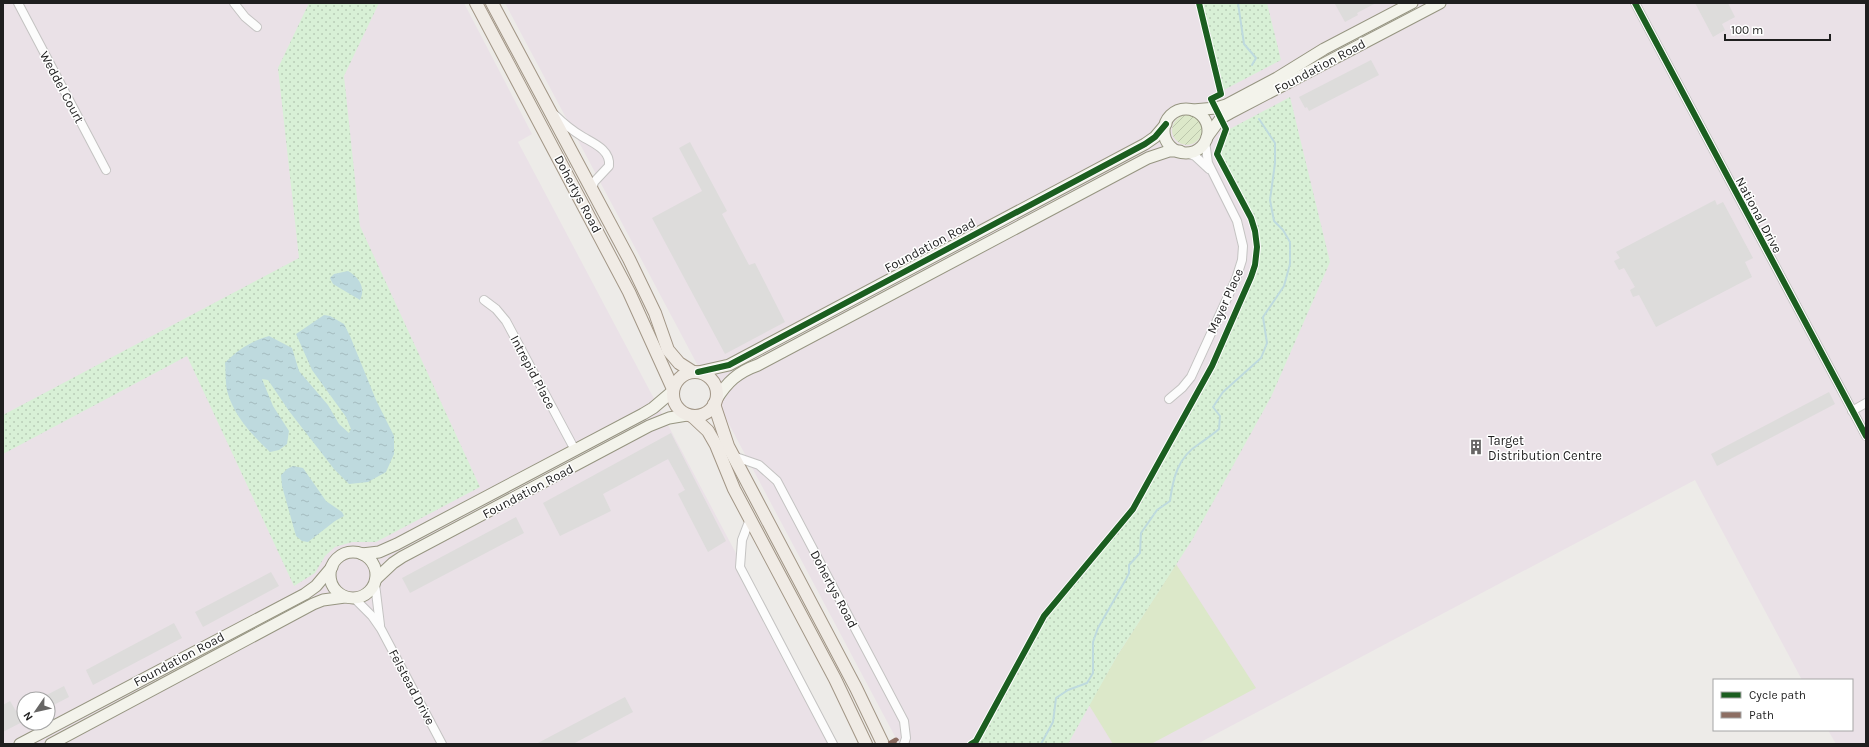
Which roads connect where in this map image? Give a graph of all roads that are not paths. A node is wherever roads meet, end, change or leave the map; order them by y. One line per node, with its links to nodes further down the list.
1 (18, 3): 16 (street, Weddel Court)
2 (234, 3): 8 (street)
3 (476, 3): 10 (main road, Dohertys Road)
4 (492, 3): 9 (main road, Dohertys Road)
5 (1412, 3): 12 (street, Foundation Road)
6 (1440, 3): 14 (street, Foundation Road)
7 (1635, 3): 25 (street, National Drive)
8 (257, 27)
9 (513, 43): 10 (main road); 11 (main road, Dohertys Road)
10 (501, 50): 21 (main road, Dohertys Road)
11 (548, 109): 18 (main road, Dohertys Road); 18 (street, Dohertys Road)
12 (1193, 110): 13 (street); 14 (street)
13 (1166, 124): 15 (street); 20 (street, Foundation Road)
14 (1206, 139): 15 (street); 17 (street, Mayer Place)
15 (1181, 152): 17 (street, Mayer Place); 23 (street, Foundation Road)
16 (106, 170)
17 (1212, 172): 22 (street, Mayer Place)
18 (592, 191): 20 (main road, Dohertys Road)
19 (484, 300): 28 (street, Intrepid Place)
20 (696, 372): 21 (main road); 23 (main road)
21 (673, 390): 26 (main road); 28 (street, Foundation Road)
22 (1169, 399)
23 (715, 402): 26 (main road); 29 (main road, Dohertys Road)
24 (1866, 403): 25 (street)
25 (1852, 411): 27 (street, National Drive)
26 (690, 415): 31 (main road); 32 (street, Foundation Road)
27 (1866, 436)
28 (575, 450): 30 (street, Foundation Road)
29 (733, 456): 43 (main road, Dohertys Road); 44 (street, Dohertys Road)
30 (449, 516): 32 (street); 33 (street, Foundation Road)
31 (750, 519): 41 (street); 42 (main road)
32 (456, 530): 35 (street, Foundation Road)
33 (362, 554): 34 (street); 35 (street)
34 (332, 567): 36 (street); 38 (street, Foundation Road)
35 (375, 582): 36 (street); 37 (street, Felstead Drive)
36 (349, 597): 37 (street, Felstead Drive); 39 (street, Foundation Road)
37 (381, 629): 40 (street, Felstead Drive)
38 (20, 744)
39 (51, 744)
40 (442, 744)
41 (833, 744)
42 (866, 744)
43 (883, 744)
44 (904, 744)

